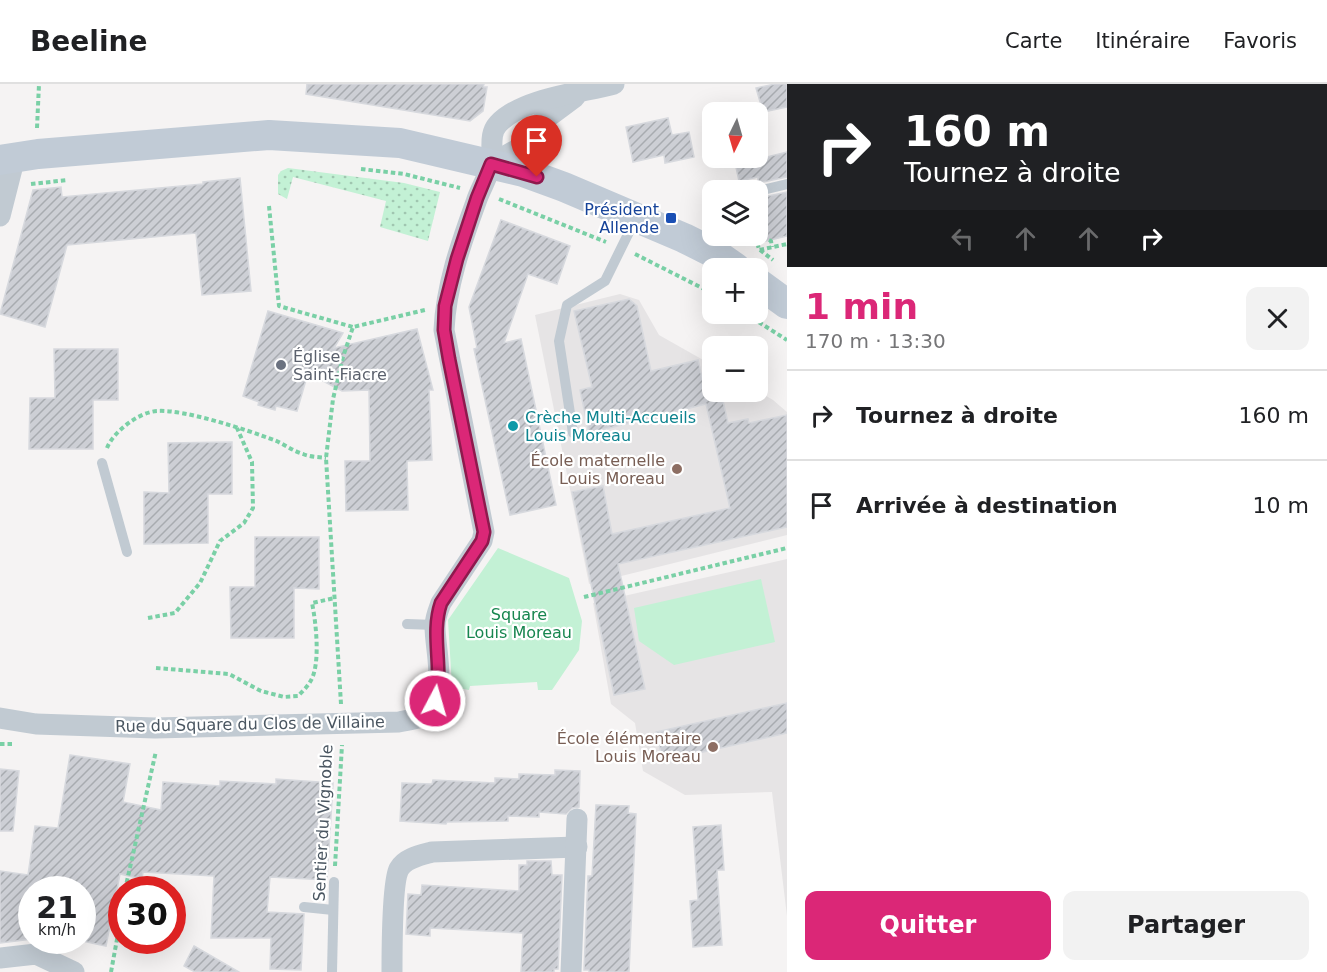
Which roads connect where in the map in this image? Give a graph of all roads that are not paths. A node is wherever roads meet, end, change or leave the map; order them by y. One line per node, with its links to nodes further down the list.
1 (614, 84): 2 (street, Rue du Square du Clos de Villaine)
2 (583, 92): 4 (street); 4 (street, Rue du Square du Clos de Villaine)
3 (12, 163): 4 (street); 7 (street)
4 (491, 164): 8 (street); 16 (street, Rue du Square du Clos de Villaine)
5 (787, 184): 6 (lane)
6 (768, 189)
7 (0, 216)
8 (637, 216): 9 (street); 12 (lane)
9 (722, 258)
10 (768, 290): 11 (street)
11 (787, 304)
12 (573, 433)
13 (102, 463): 14 (lane)
14 (127, 552)
15 (407, 624): 16 (lane)
16 (435, 625): 17 (street, Rue du Square du Clos de Villaine)
17 (0, 718)
18 (577, 819): 19 (street)
19 (577, 847): 26 (street); 27 (street)
20 (334, 882): 22 (lane, Sentier du Vignoble)
21 (304, 907): 22 (lane)
22 (333, 910): 25 (lane, Sentier du Vignoble)
23 (0, 958): 24 (street)
24 (74, 972)
25 (332, 972)
26 (392, 972)
27 (571, 972)

